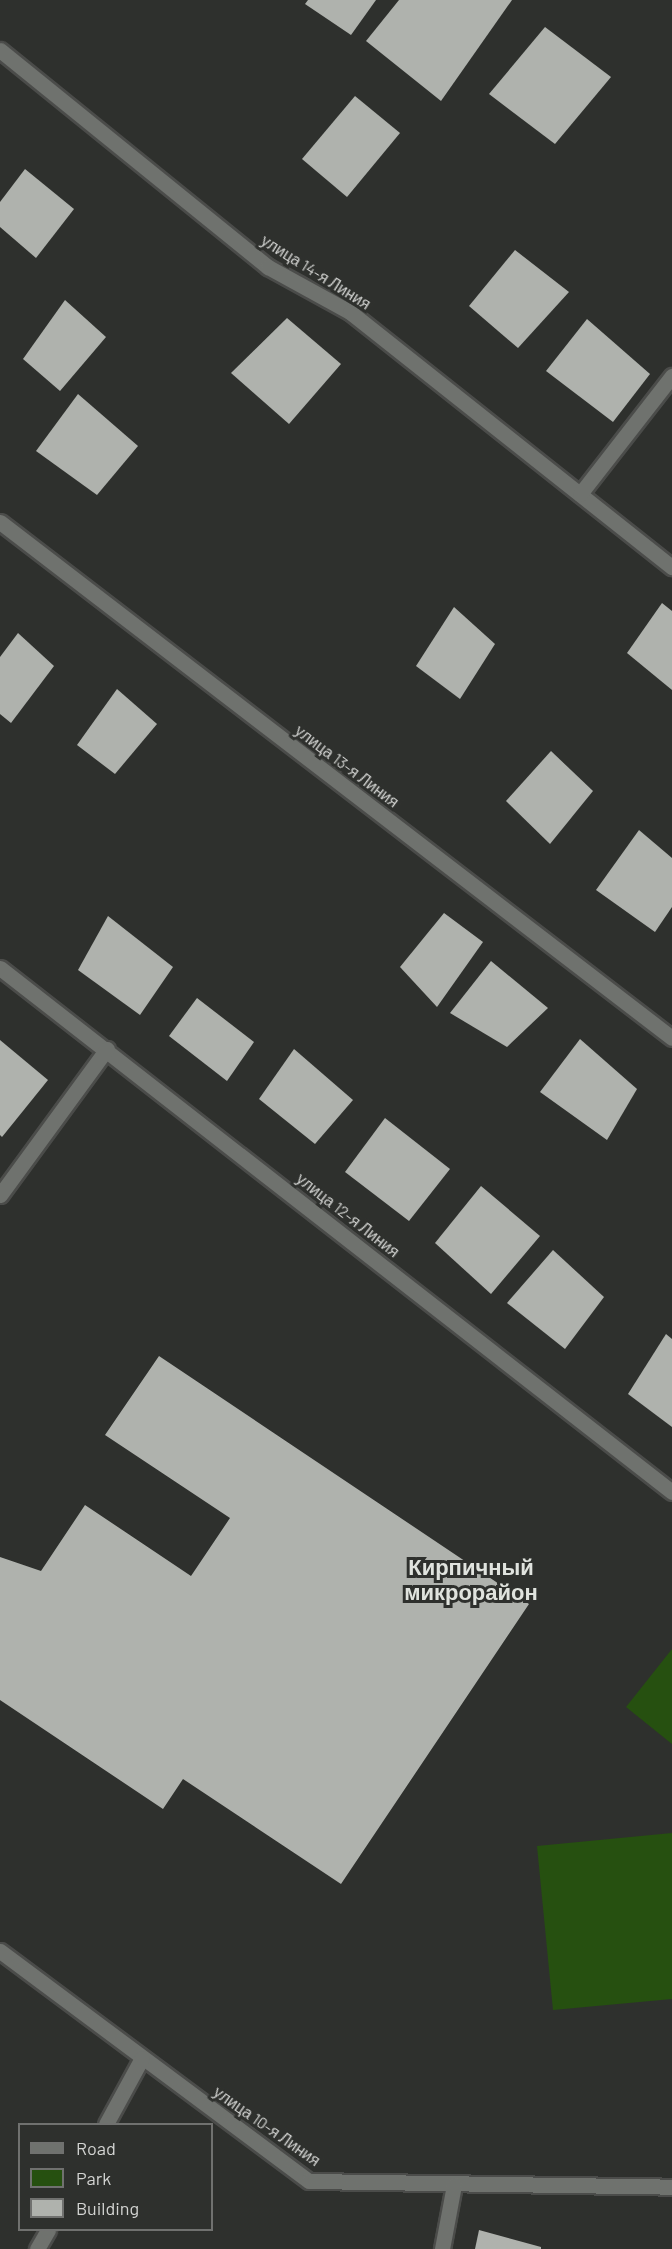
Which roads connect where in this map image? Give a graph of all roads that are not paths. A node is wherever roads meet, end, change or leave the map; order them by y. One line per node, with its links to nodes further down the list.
1 (0, 50): 3 (street, улица 14-я Линия)
2 (672, 376): 3 (street)
3 (580, 494): 5 (street, улица 14-я Линия)
4 (0, 522): 7 (street, улица 13-я Линия)
5 (672, 567)
6 (0, 968): 8 (street, улица 12-я Линия)
7 (672, 1038)
8 (106, 1048): 9 (street); 10 (street, улица 12-я Линия)
9 (0, 1195)
10 (672, 1491)
11 (0, 1951): 12 (street, улица 10-я Линия)
12 (142, 2058): 13 (street); 14 (street, улица 10-я Линия)
13 (107, 2123)
14 (454, 2185): 15 (street, улица 10-я Линия); 18 (street)
15 (672, 2187)
16 (47, 2231): 17 (street)
17 (37, 2249)
18 (442, 2249)

